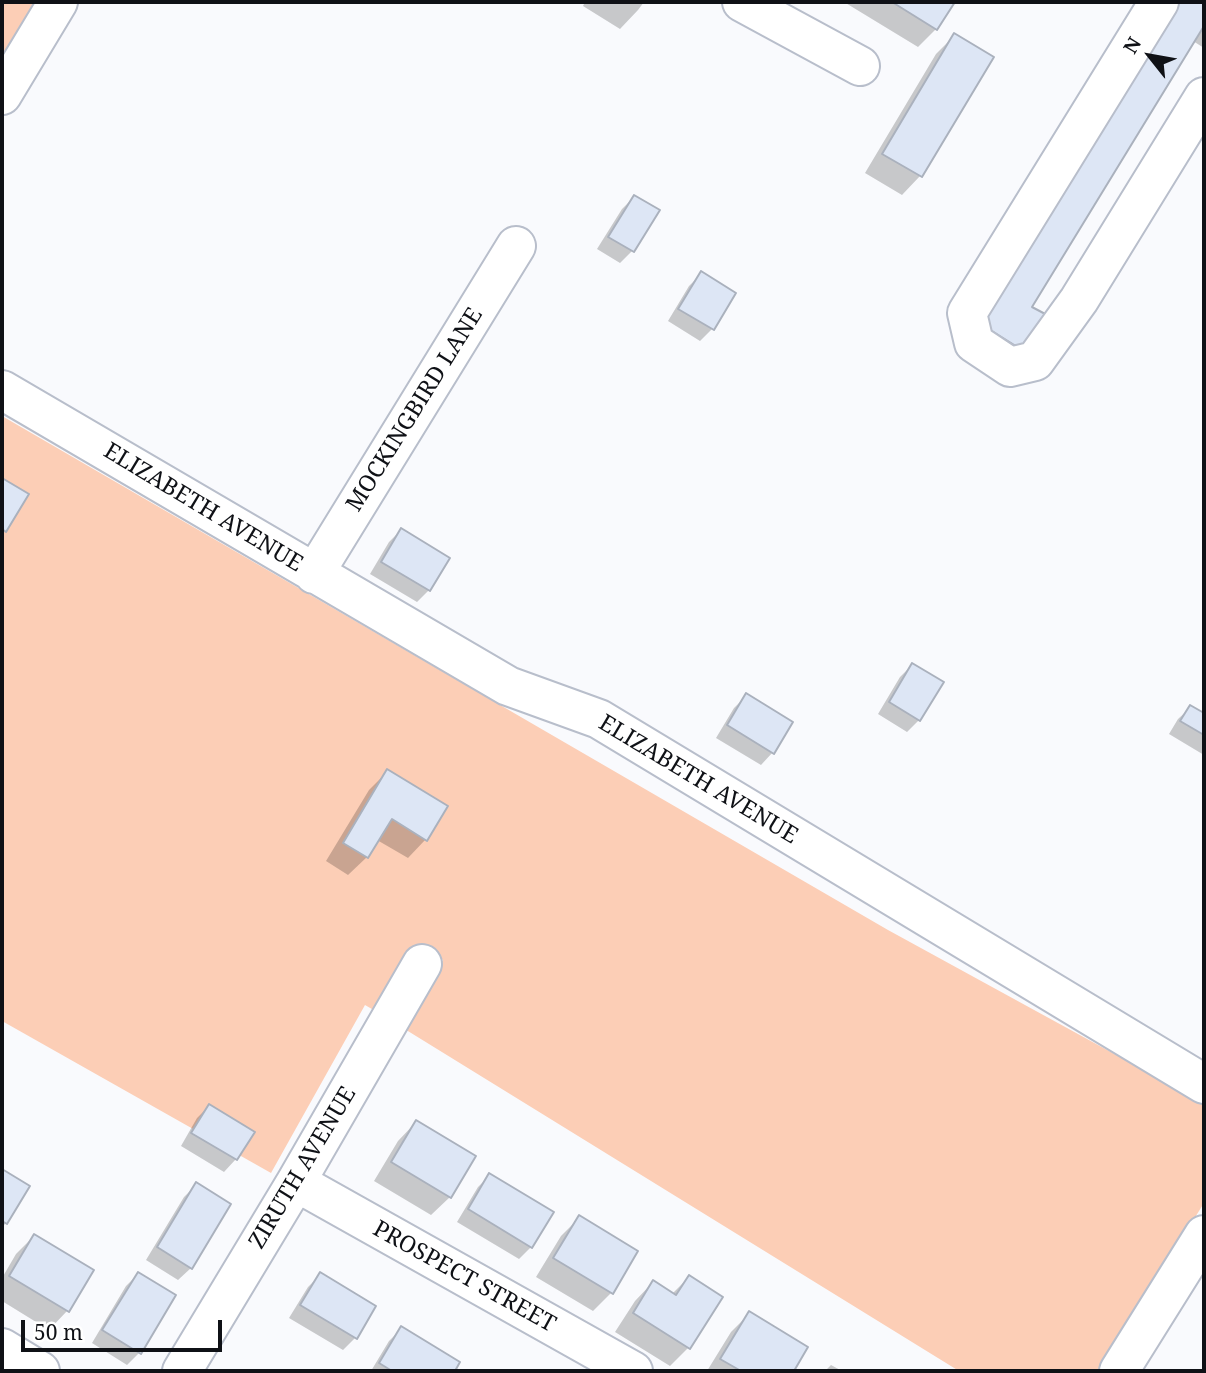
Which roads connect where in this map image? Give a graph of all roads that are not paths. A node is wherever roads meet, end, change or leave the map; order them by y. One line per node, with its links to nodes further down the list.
1 (58, 2): 5 (street)
2 (742, 2): 4 (street)
3 (1159, 2): 6 (street)
4 (860, 66)
5 (2, 95)
6 (1204, 97)
7 (516, 246): 9 (street, MOCKINGBIRD LANE)
8 (2, 390): 9 (street, ELIZABETH AVENUE)
9 (314, 574): 11 (street, ELIZABETH AVENUE)
10 (422, 964): 12 (street, ZIRUTH AVENUE)
11 (1204, 1084)
12 (296, 1182): 16 (street, ZIRUTH AVENUE); 17 (street, PROSPECT STREET)
13 (1204, 1236): 18 (street)
14 (2, 1348): 15 (street)
15 (40, 1371)
16 (181, 1371)
17 (633, 1371)
18 (1119, 1371)

